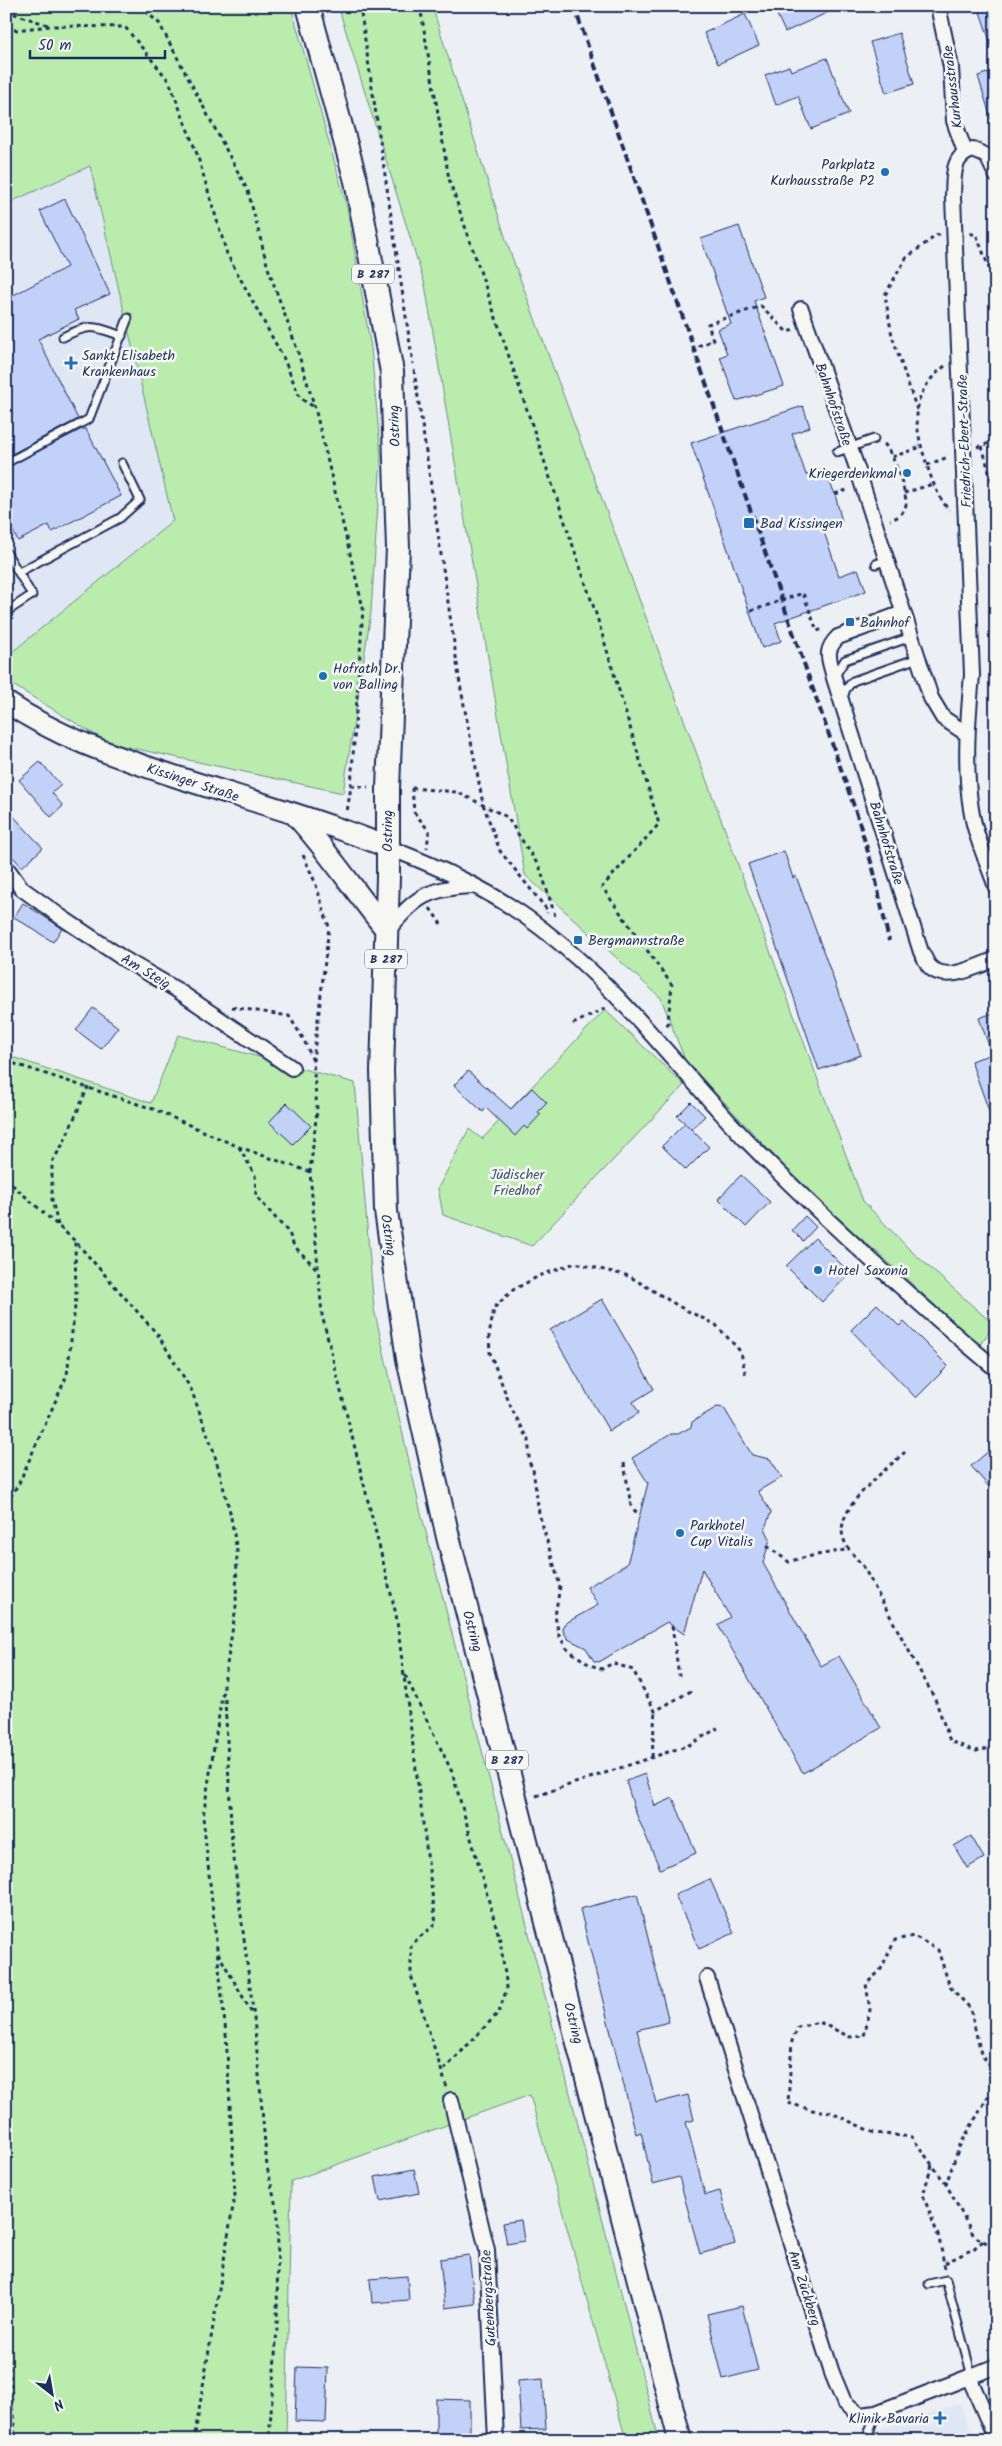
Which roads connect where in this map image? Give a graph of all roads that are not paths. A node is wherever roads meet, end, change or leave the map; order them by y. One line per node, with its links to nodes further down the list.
1 (308, 6): 24 (main road, Ostring / B 287)
2 (943, 9): 3 (street, Kurhausstraße)
3 (965, 152): 4 (street); 22 (street, Friedrich-Ebert-Straße)
4 (995, 168)
5 (801, 309): 10 (street, Bahnhofstraße)
6 (128, 318): 7 (lane)
7 (122, 336): 8 (lane); 11 (lane)
8 (63, 337)
9 (874, 439): 10 (lane)
10 (843, 450): 16 (street, Bahnhofstraße)
11 (6, 463)
12 (122, 463): 14 (lane)
13 (6, 552): 14 (lane)
14 (19, 572): 15 (lane)
15 (6, 612)
16 (903, 613): 17 (street, Bahnhofstraße); 19 (street, Bahnhofstraße)
17 (911, 637): 18 (street, Bahnhofstraße); 19 (lane)
18 (918, 658): 20 (lane); 22 (street)
19 (834, 678): 20 (street, Bahnhofstraße)
20 (842, 700): 29 (street, Bahnhofstraße)
21 (6, 702): 23 (street, Kissinger Straße)
22 (967, 734): 27 (street)
23 (295, 815): 24 (street, Kissinger Straße); 28 (street)
24 (387, 848): 26 (street); 28 (main road, Ostring / B 287)
25 (6, 867): 30 (street, Am Steig)
26 (475, 886): 28 (street); 31 (street)
27 (996, 886)
28 (387, 931): 40 (main road, Ostring / B 287)
29 (996, 959)
30 (292, 1068)
31 (996, 1369)
32 (707, 1978): 37 (street, Am Zückberg)
33 (450, 2100): 39 (street, Gutenbergstraße)
34 (930, 2284): 36 (lane)
35 (996, 2366): 36 (street, Am Zückberg)
36 (970, 2376): 37 (street, Am Zückberg); 38 (street)
37 (876, 2413): 41 (lane)
38 (996, 2439)
39 (496, 2440)
40 (680, 2440)
41 (866, 2440)

